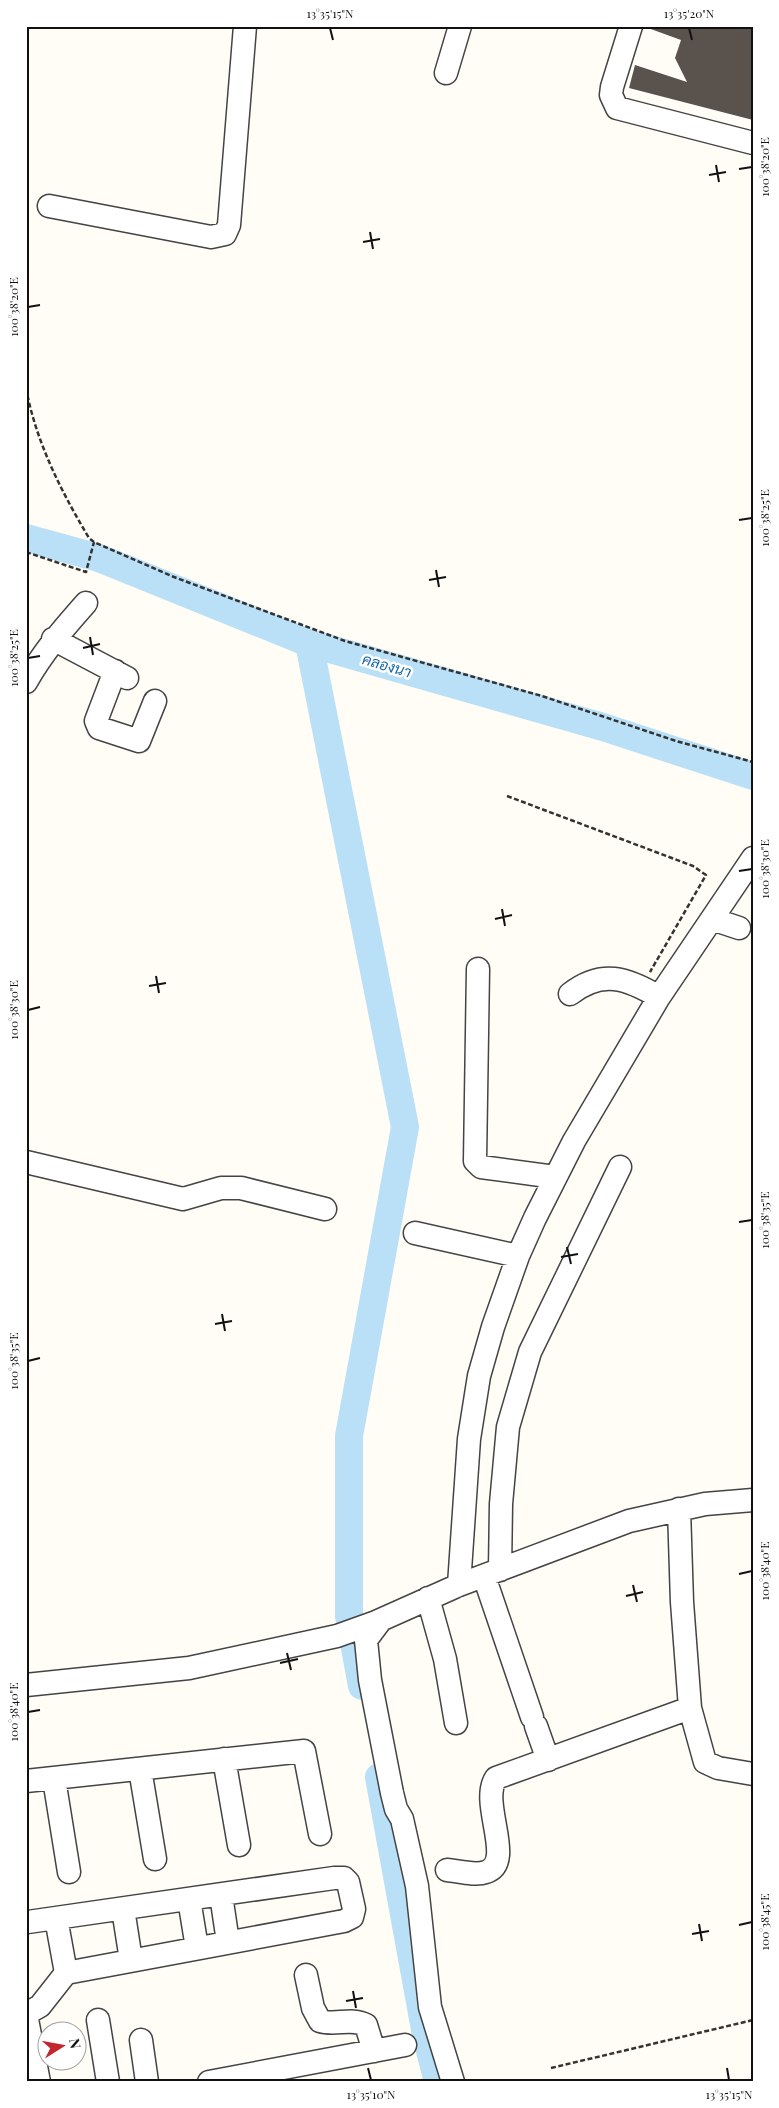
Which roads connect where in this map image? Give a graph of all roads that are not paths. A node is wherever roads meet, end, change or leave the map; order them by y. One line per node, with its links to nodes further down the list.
1 (245, 26): 6 (street)
2 (460, 26): 4 (street)
3 (630, 26): 5 (street)
4 (446, 73)
5 (753, 143)
6 (49, 206)
7 (86, 603): 8 (street)
8 (53, 640): 9 (street); 10 (street)
9 (26, 682)
10 (155, 701)
11 (753, 858): 12 (street)
12 (712, 919): 13 (street); 15 (street)
13 (739, 928)
14 (478, 969): 19 (street)
15 (650, 992): 16 (street); 19 (street)
16 (570, 994)
17 (26, 1162): 20 (street)
18 (620, 1167): 25 (street)
19 (555, 1177): 22 (street)
20 (326, 1209)
21 (415, 1233): 22 (street)
22 (518, 1256): 26 (street)
23 (753, 1500): 24 (street)
24 (679, 1509): 25 (street); 30 (street)
25 (492, 1573): 26 (street); 33 (street)
26 (459, 1585): 27 (street)
27 (428, 1598): 28 (street); 31 (street)
28 (379, 1621): 29 (street); 62 (street)
29 (26, 1685)
30 (690, 1708): 33 (street); 35 (street)
31 (456, 1723)
32 (224, 1759): 34 (street); 38 (street); 39 (street)
33 (548, 1760): 41 (street)
34 (140, 1769): 36 (street); 40 (street)
35 (753, 1774)
36 (54, 1779): 37 (street); 42 (street)
37 (26, 1781)
38 (320, 1834)
39 (239, 1845)
40 (155, 1859)
41 (447, 1870)
42 (69, 1872)
43 (221, 1895): 44 (street); 48 (street); 48 (street)
44 (189, 1899): 45 (street); 49 (street)
45 (123, 1909): 46 (street); 50 (street)
46 (56, 1918): 47 (street); 51 (street)
47 (28, 1922)
48 (228, 1942): 49 (street)
49 (197, 1948): 50 (street)
50 (131, 1960): 51 (street)
51 (66, 1973): 53 (street)
52 (306, 1975): 57 (street)
53 (26, 2014): 58 (street)
54 (98, 2020): 59 (street)
55 (141, 2040): 60 (street)
56 (405, 2045): 57 (street)
57 (374, 2051): 61 (street)
58 (39, 2082)
59 (108, 2082)
60 (147, 2082)
61 (209, 2082)
62 (453, 2082)

